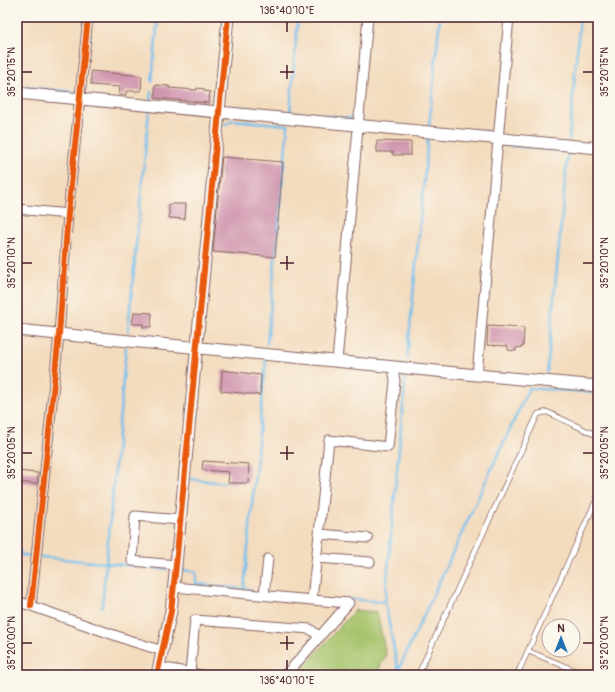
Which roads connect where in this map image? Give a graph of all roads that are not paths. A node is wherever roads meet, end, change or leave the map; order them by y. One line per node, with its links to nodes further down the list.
1 (88, 17): 6 (street)
2 (228, 17): 7 (street)
3 (368, 17): 8 (street)
4 (509, 17): 9 (street)
5 (17, 93): 6 (street)
6 (79, 99): 7 (street); 12 (street)
7 (219, 113): 8 (street); 15 (street)
8 (358, 126): 9 (street); 16 (street)
9 (498, 139): 10 (street); 18 (street)
10 (598, 148)
11 (17, 209): 12 (street)
12 (68, 214): 14 (street)
13 (17, 330): 14 (street)
14 (59, 334): 15 (street); 33 (street)
15 (197, 348): 16 (street); 22 (street)
16 (337, 361): 17 (street)
17 (393, 366): 18 (street); 23 (street)
18 (477, 375): 19 (street)
19 (598, 386)
20 (598, 436): 41 (lane)
21 (598, 496): 35 (lane)
22 (180, 520): 28 (street); 28 (street)
23 (319, 534): 24 (street); 25 (street)
24 (368, 538)
25 (317, 558): 27 (street); 31 (street)
26 (268, 559): 30 (street)
27 (370, 562)
28 (176, 565): 29 (street)
29 (174, 587): 30 (street); 36 (street)
30 (264, 595): 31 (street)
31 (312, 600): 34 (street)
32 (17, 601): 33 (street)
33 (31, 606): 36 (street)
34 (320, 637): 38 (street); 40 (street)
35 (528, 650): 42 (lane); 43 (lane)
36 (163, 651): 37 (street)
37 (158, 671): 38 (street)
38 (190, 672): 39 (street)
39 (202, 675)
40 (285, 675)
41 (418, 675)
42 (517, 675)
43 (586, 675)

